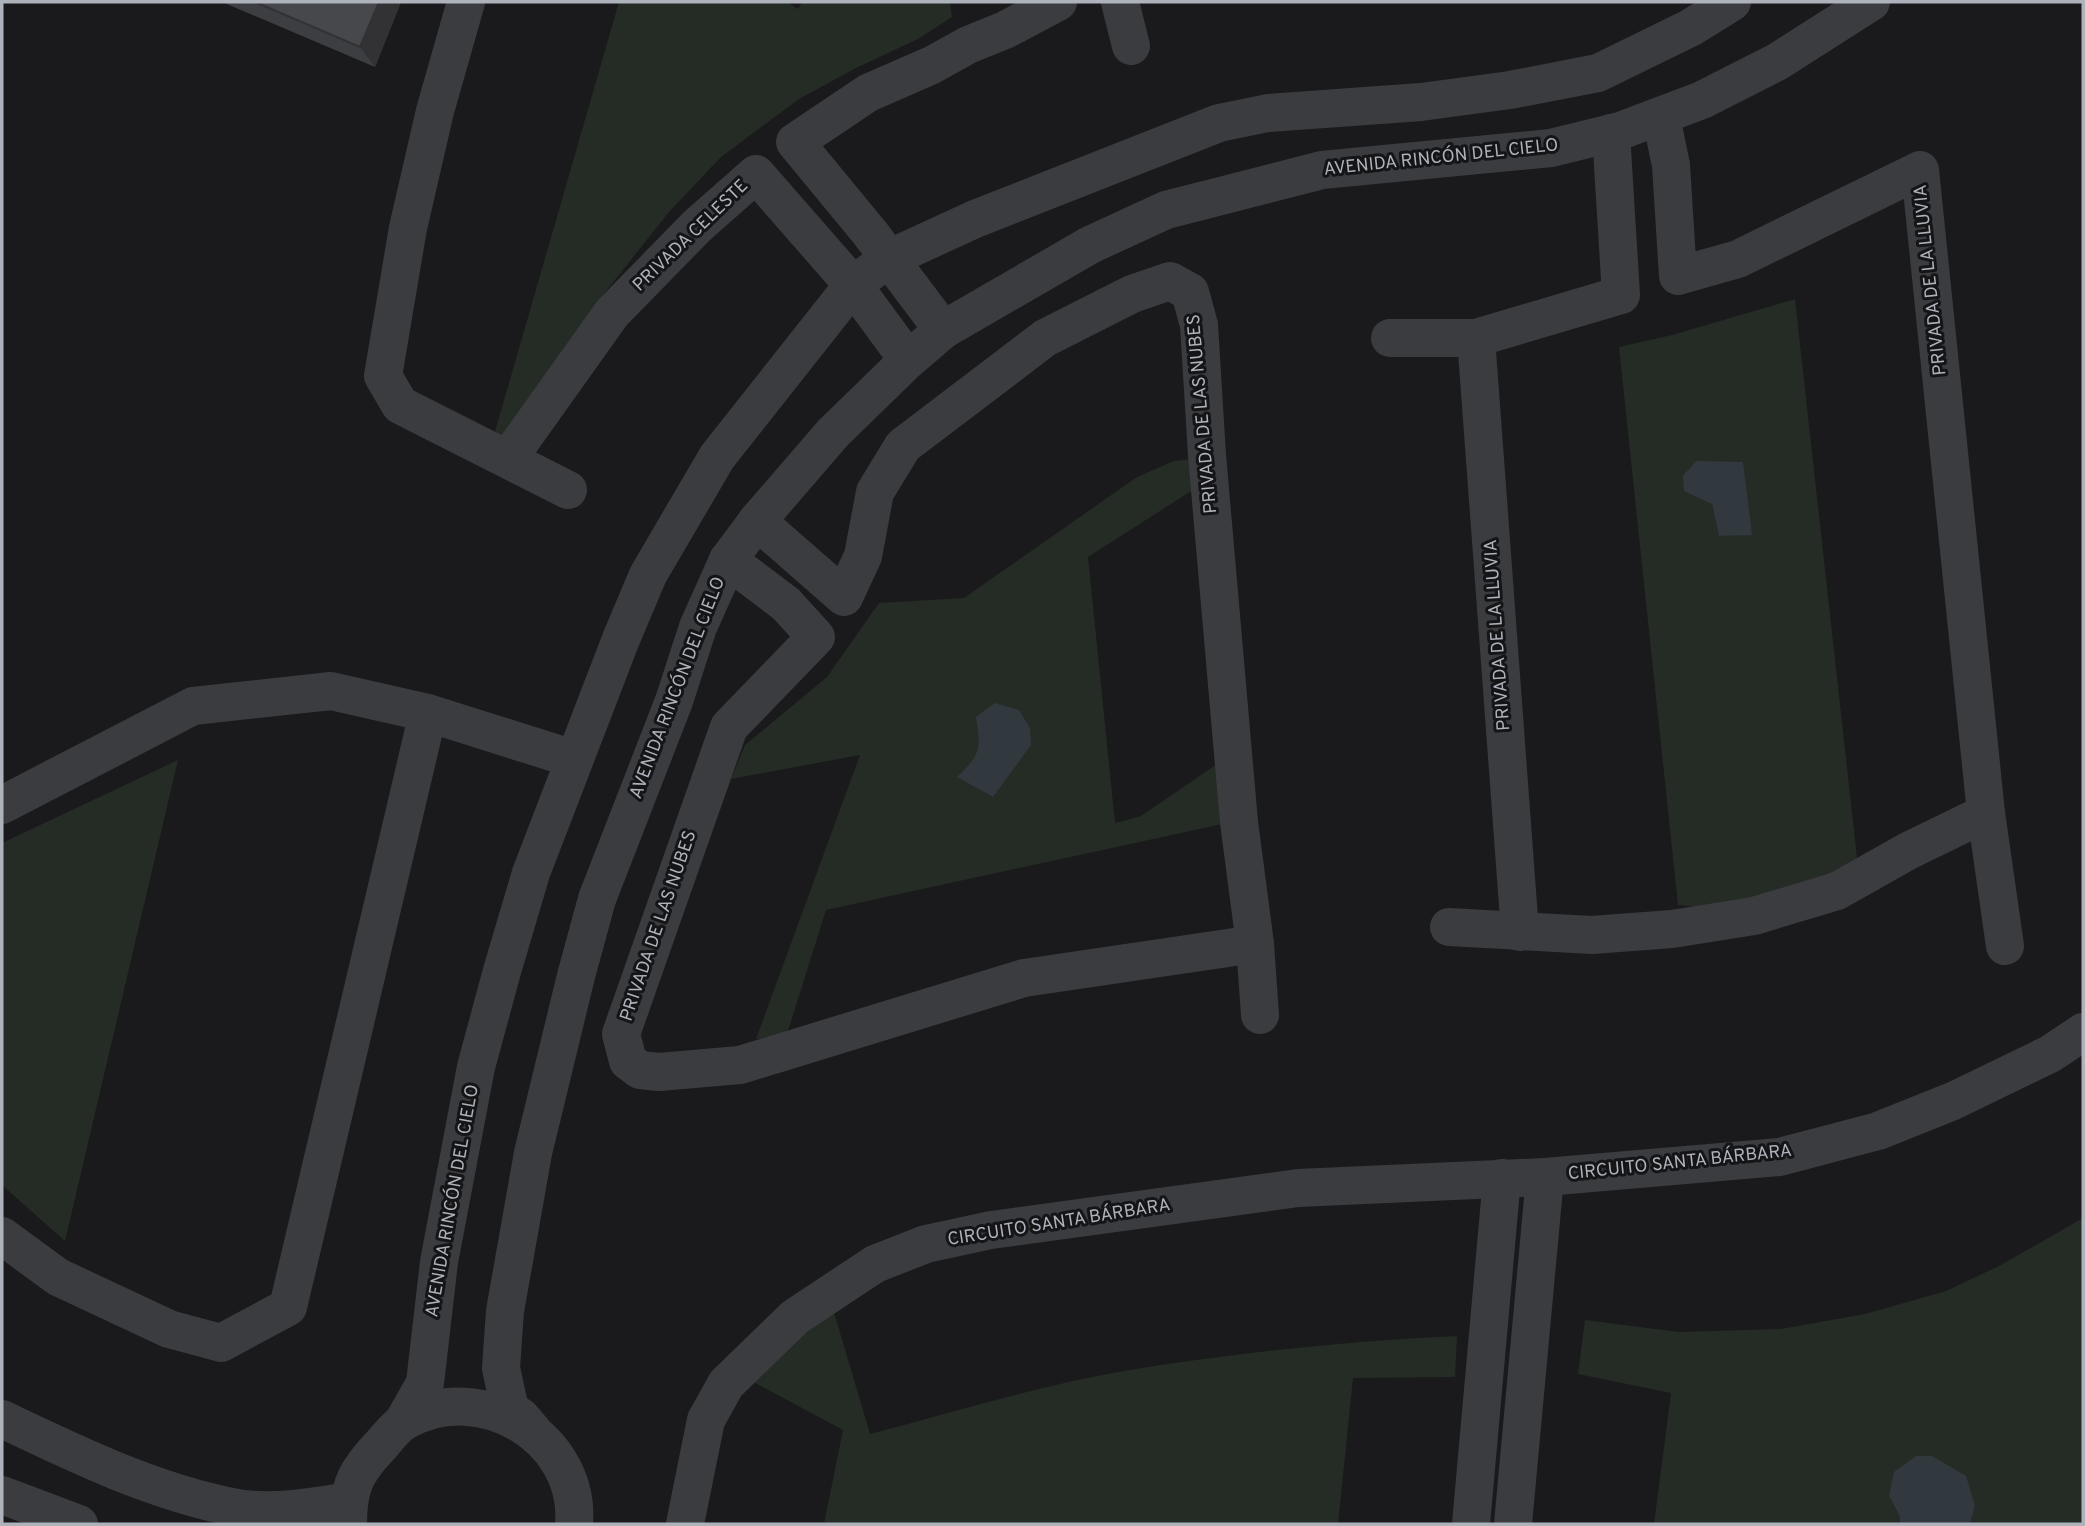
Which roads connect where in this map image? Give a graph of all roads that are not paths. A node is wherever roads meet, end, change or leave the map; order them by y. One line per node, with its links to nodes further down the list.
1 (466, 2): 16 (street)
2 (1058, 2): 10 (street)
3 (1120, 2): 7 (street)
4 (1871, 2): 8 (street, AVENIDA RINCÓN DEL CIELO)
5 (1727, 3): 6 (street, AVENIDA RINCÓN DEL CIELO)
6 (1686, 15): 10 (street, AVENIDA RINCÓN DEL CIELO)
7 (1131, 46)
8 (1661, 117): 9 (street, AVENIDA RINCÓN DEL CIELO); 23 (street, PRIVADA DE LA LLUVIA)
9 (1611, 133): 12 (street, AVENIDA RINCÓN DEL CIELO); 14 (street)
10 (888, 259): 11 (street, AVENIDA RINCÓN DEL CIELO); 12 (street)
11 (853, 285): 15 (street, PRIVADA CELESTE); 16 (street, PRIVADA CELESTE); 21 (street, AVENIDA RINCÓN DEL CIELO)
12 (943, 330): 15 (street, AVENIDA RINCÓN DEL CIELO)
13 (1390, 338): 14 (street)
14 (1476, 338): 25 (street, PRIVADA DE LA LLUVIA)
15 (908, 360): 18 (street, AVENIDA RINCÓN DEL CIELO)
16 (508, 459): 17 (street)
17 (568, 490)
18 (757, 521): 19 (street, AVENIDA RINCÓN DEL CIELO); 26 (street, PRIVADA DE LAS NUBES)
19 (728, 560): 26 (street, PRIVADA DE LAS NUBES); 35 (street, AVENIDA RINCÓN DEL CIELO)
20 (428, 713): 21 (street); 22 (street); 32 (street)
21 (574, 760): 34 (street, AVENIDA RINCÓN DEL CIELO)
22 (2, 805)
23 (1986, 813): 25 (street); 27 (street, PRIVADA DE LA LLUVIA)
24 (1449, 927): 25 (street)
25 (1520, 932)
26 (1255, 944): 28 (street, PRIVADA DE LAS NUBES)
27 (2005, 946)
28 (1259, 1014)
29 (2083, 1032): 30 (street, CIRCUITO SANTA BÁRBARA)
30 (1545, 1177): 31 (street, CIRCUITO SANTA BÁRBARA); 42 (street, CIRCUITO SANTA BÁRBARA)
31 (1502, 1178): 40 (street, CIRCUITO SANTA BÁRBARA); 41 (street)
32 (2, 1237)
33 (2, 1419): 37 (street)
34 (403, 1422): 35 (street); 37 (street)
35 (533, 1431): 39 (street, AVENIDA RINCÓN DEL CIELO)
36 (2, 1495): 38 (street)
37 (348, 1513)
38 (79, 1524)
39 (574, 1524)
40 (685, 1524)
41 (1471, 1524)
42 (1513, 1524)

